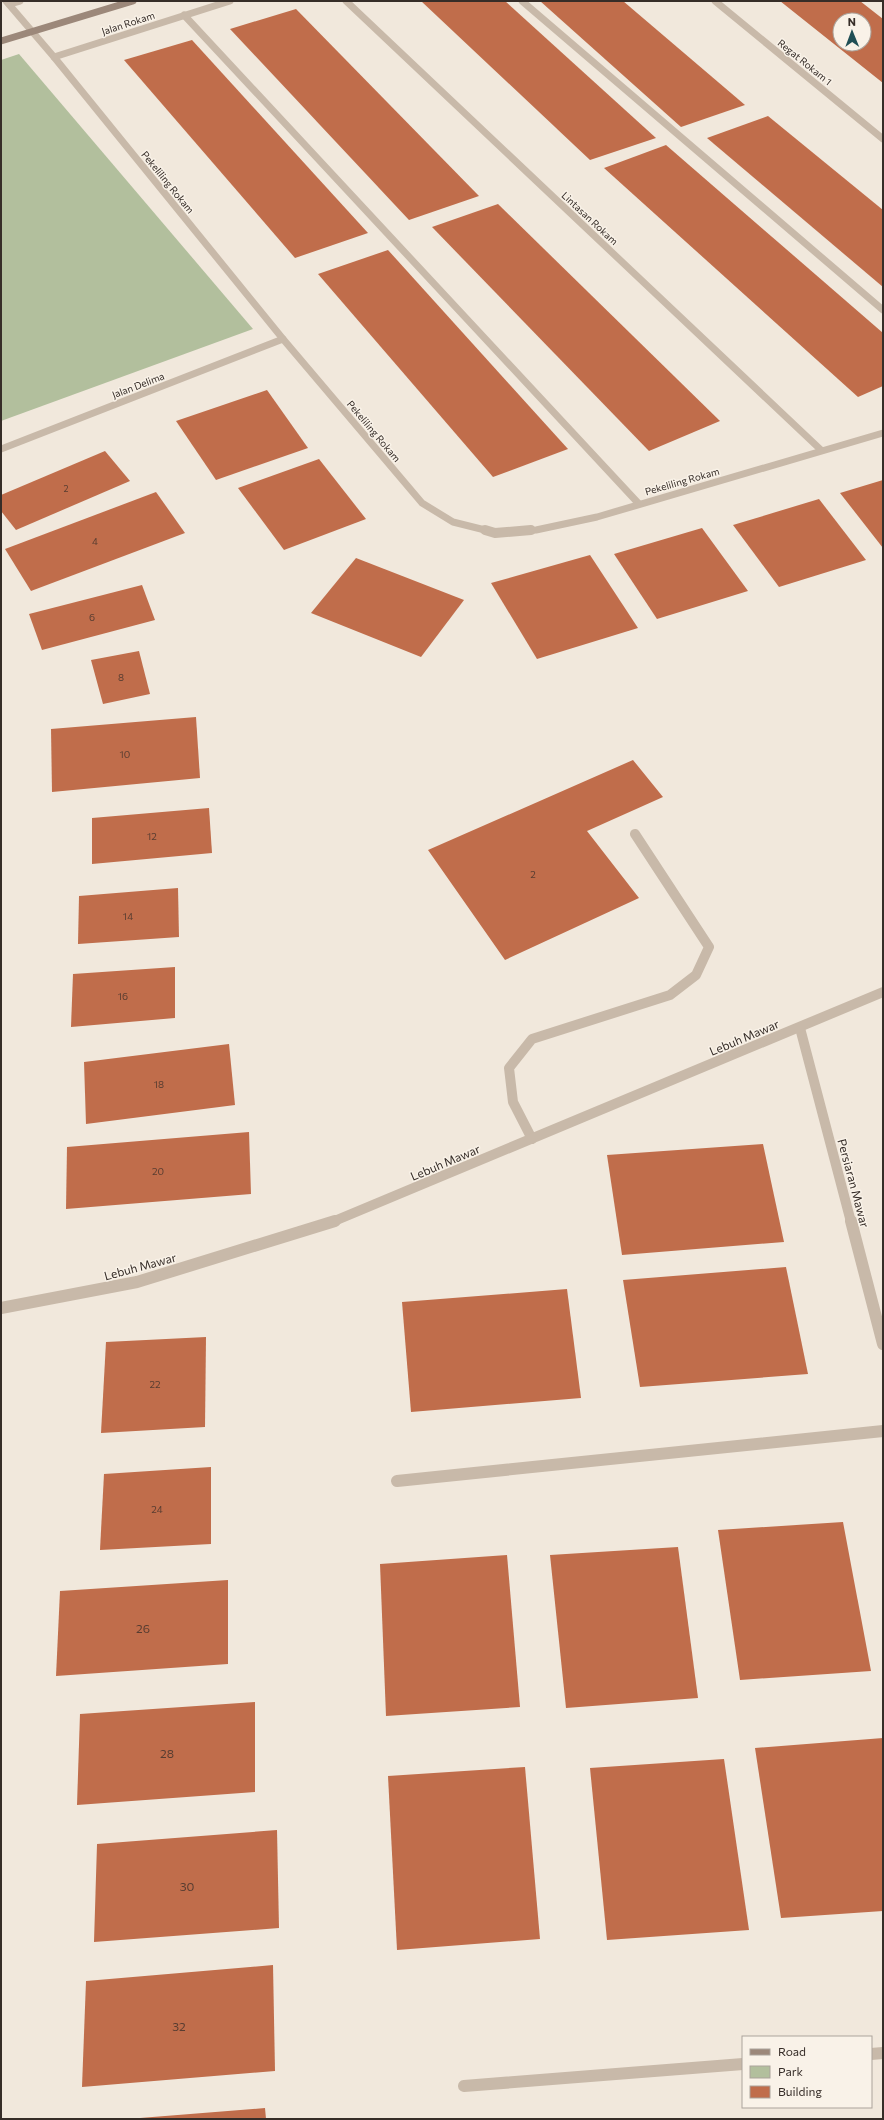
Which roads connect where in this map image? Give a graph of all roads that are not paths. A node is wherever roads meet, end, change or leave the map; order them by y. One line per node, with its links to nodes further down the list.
1 (20, 1): 7 (street)
2 (133, 1): 9 (main road, Jalan Rokam)
3 (230, 1): 8 (street, Jalan Rokam)
4 (346, 1): 17 (street, Lintasan Rokam)
5 (522, 1): 13 (street)
6 (715, 1): 12 (street, Regat Rokam 1)
7 (8, 2): 9 (street, Pekeliling Rokam)
8 (184, 15): 11 (street, Jalan Rokam); 18 (street)
9 (33, 31): 10 (main road, Jalan Rokam); 11 (street, Pekeliling Rokam)
10 (1, 41)
11 (54, 56): 14 (street, Pekeliling Rokam)
12 (883, 139)
13 (883, 310)
14 (283, 339): 16 (street, Jalan Delima); 18 (street, Pekeliling Rokam)
15 (883, 433): 17 (street, Pekeliling Rokam)
16 (1, 449)
17 (821, 450): 18 (street, Pekeliling Rokam)
18 (638, 504)
19 (635, 834): 22 (street)
20 (883, 992): 21 (street, Lebuh Mawar)
21 (800, 1028): 22 (street, Lebuh Mawar); 24 (street, Persiaran Mawar)
22 (532, 1139): 23 (street, Lebuh Mawar)
23 (1, 1308)
24 (883, 1344)
25 (883, 1431): 26 (street)
26 (397, 1481)
27 (872, 2054): 28 (street)
28 (883, 2054)
29 (742, 2064): 30 (street)
30 (464, 2086)

